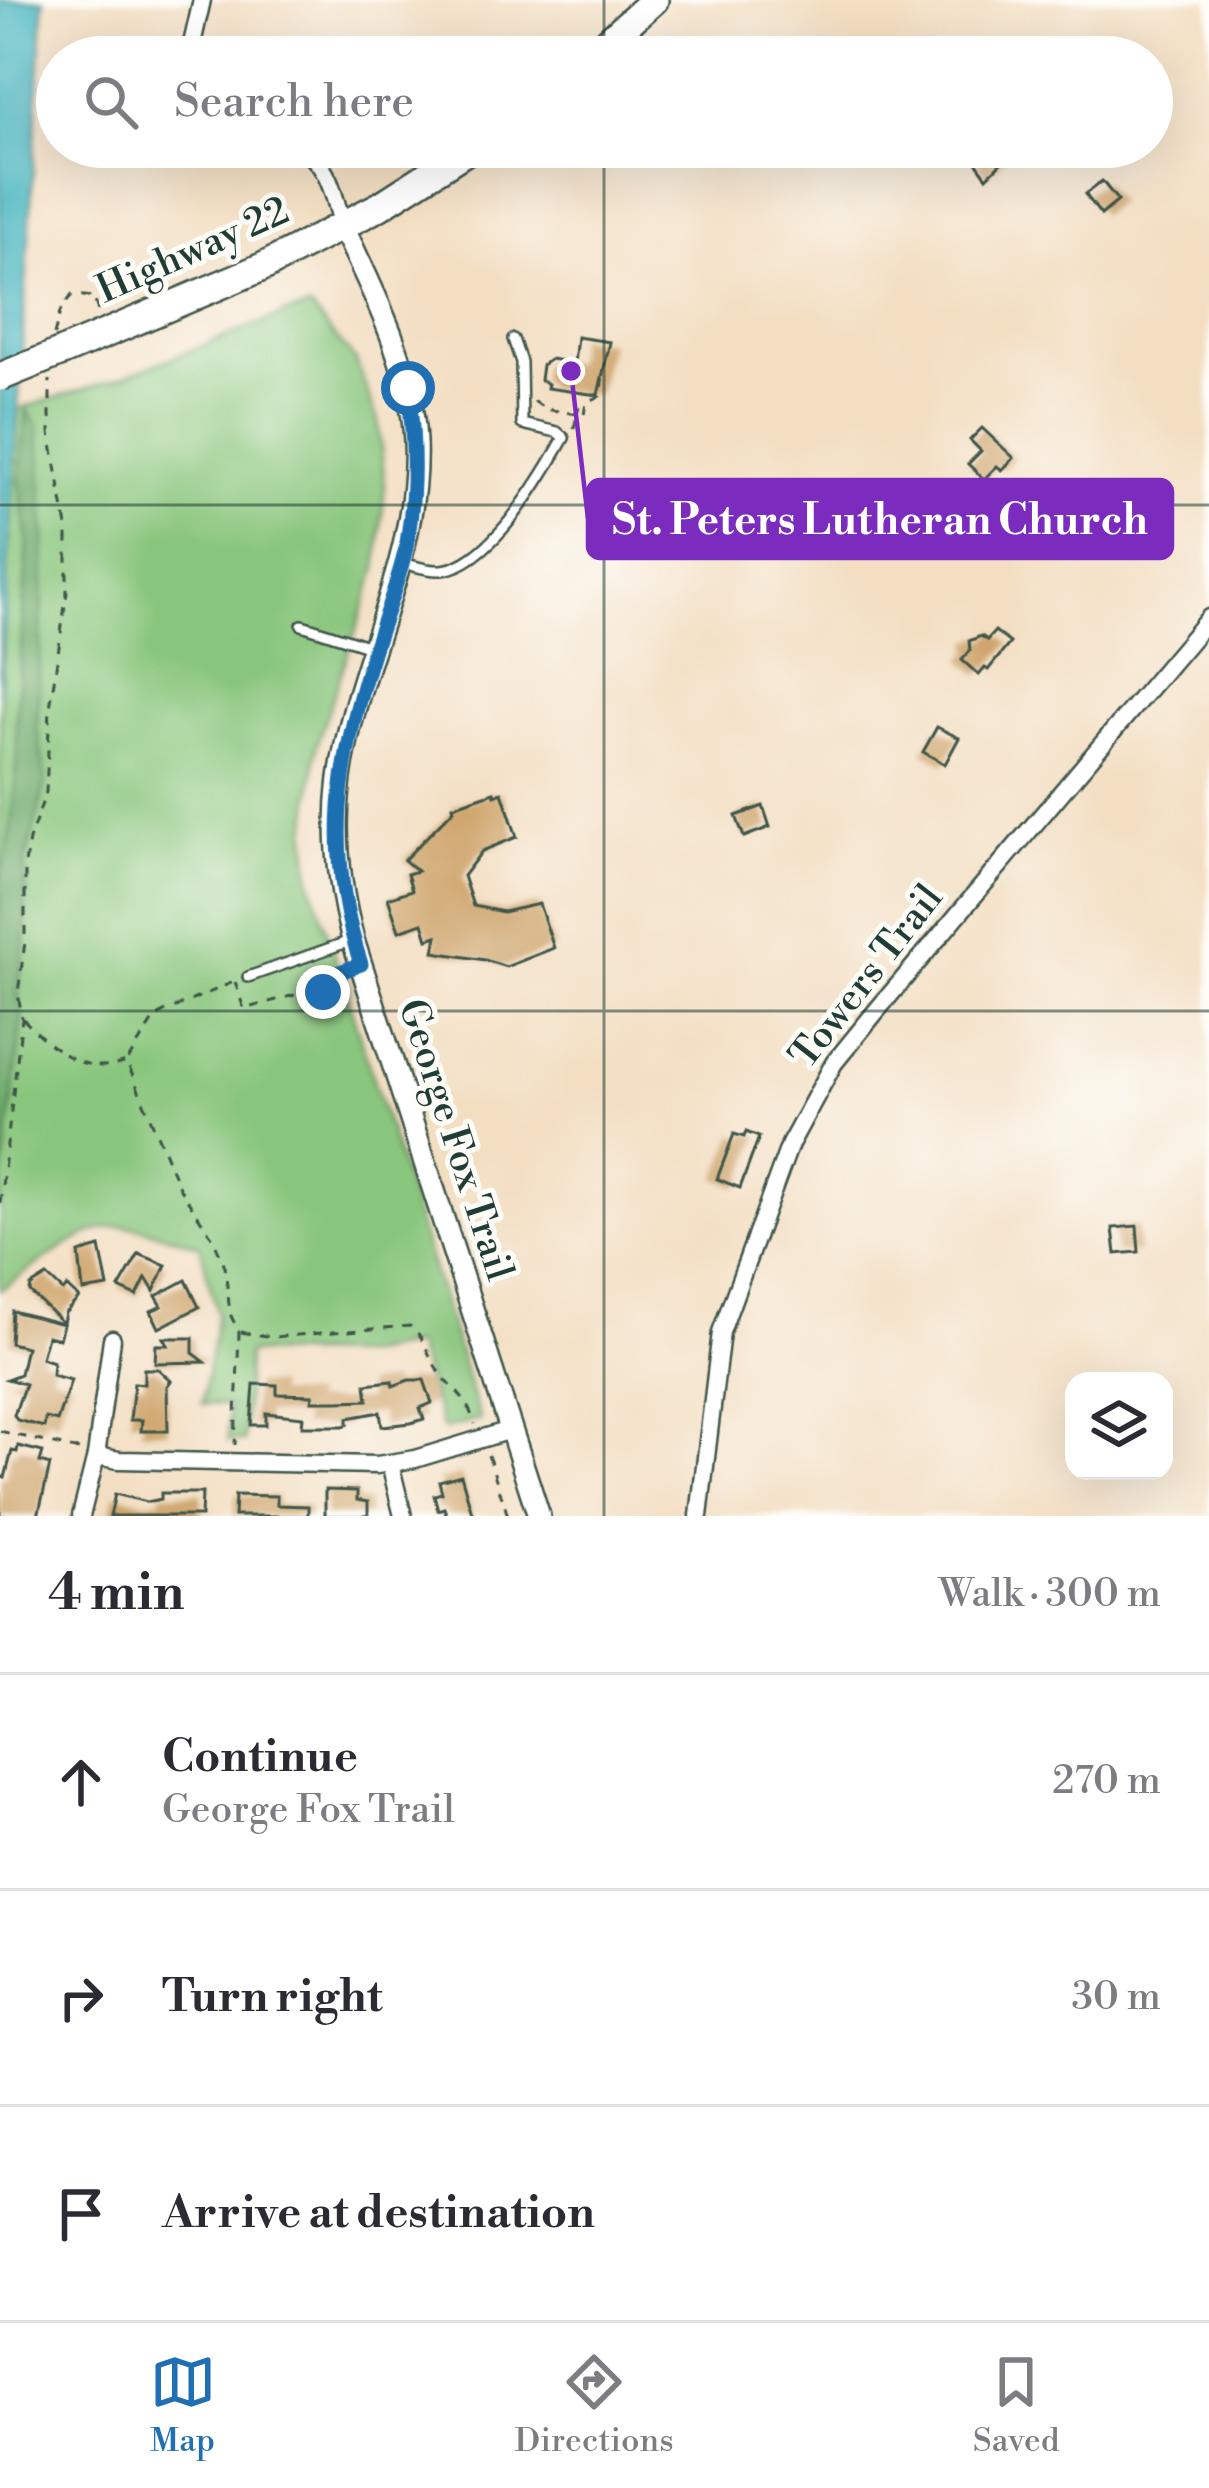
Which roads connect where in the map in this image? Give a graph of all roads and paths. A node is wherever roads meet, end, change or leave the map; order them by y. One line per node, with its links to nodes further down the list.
1 (202, 0): 3 (street)
2 (654, 0): 4 (main road)
3 (194, 36)
4 (614, 36)
5 (322, 168): 7 (street)
6 (438, 168): 7 (main road, Highway 22)
7 (343, 227): 12 (main road, Highway 22, bridge); 18 (street, George Fox Trail)
8 (60, 312): 9 (path)
9 (93, 324)
10 (513, 339): 17 (lane)
11 (604, 368): 16 (path)
12 (0, 377)
13 (49, 393): 26 (path)
14 (531, 399): 16 (path)
15 (579, 406): 16 (path)
16 (578, 414): 17 (path)
17 (561, 434): 18 (lane)
18 (403, 563): 21 (street, George Fox Trail)
19 (1209, 618): 42 (street, Towers Trail)
20 (302, 625): 21 (lane)
21 (374, 648): 22 (street, George Fox Trail)
22 (353, 940): 23 (street, George Fox Trail); 24 (lane)
23 (361, 964): 25 (path); 32 (street, George Fox Trail)
24 (248, 976): 25 (path)
25 (235, 982): 27 (path)
26 (22, 1018): 27 (path); 28 (path)
27 (127, 1062): 29 (path)
28 (0, 1203)
29 (239, 1332): 31 (path); 34 (path)
30 (112, 1339): 36 (street)
31 (476, 1427)
32 (510, 1430): 37 (street); 41 (street, George Fox Trail)
33 (0, 1431): 36 (path)
34 (235, 1450)
35 (487, 1452): 40 (path)
36 (96, 1456): 37 (street); 38 (street)
37 (390, 1464): 39 (street)
38 (81, 1516)
39 (403, 1516)
40 (508, 1516)
41 (539, 1516)
42 (699, 1516)

